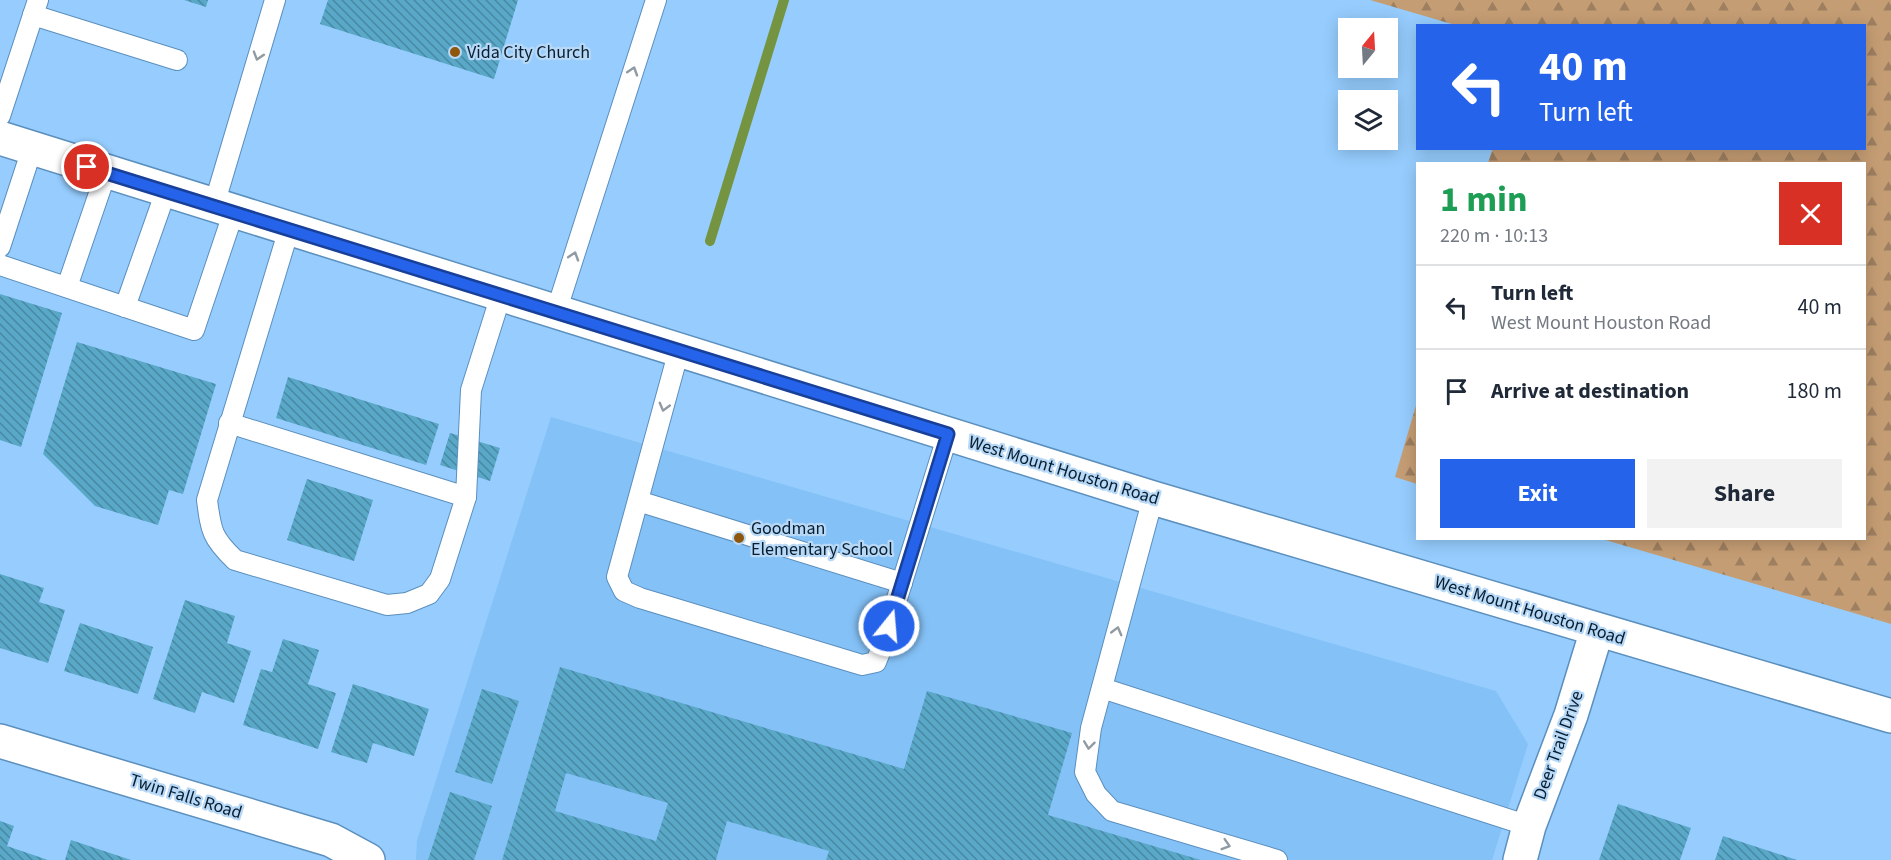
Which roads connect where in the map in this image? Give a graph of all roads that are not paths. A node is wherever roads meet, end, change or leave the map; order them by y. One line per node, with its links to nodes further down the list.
1 (274, 0): 10 (lane, one-way to 10)
2 (656, 0): 17 (lane, one-way to 2)
3 (36, 7): 4 (lane); 5 (lane)
4 (177, 60)
5 (0, 116)
6 (0, 138): 7 (main road, West Mount Houston Road)
7 (32, 149): 8 (main road, West Mount Houston Road); 12 (lane)
8 (106, 173): 9 (main road, West Mount Houston Road); 14 (lane)
9 (166, 191): 10 (main road, West Mount Houston Road); 16 (lane)
10 (224, 208): 11 (main road, West Mount Houston Road); 16 (lane)
11 (289, 229): 15 (main road, West Mount Houston Road); 19 (lane)
12 (0, 248)
13 (0, 265): 14 (lane)
14 (67, 288): 16 (lane)
15 (501, 295): 17 (main road, West Mount Houston Road); 21 (lane)
16 (125, 307)
17 (556, 312): 18 (main road, West Mount Houston Road)
18 (679, 350): 20 (main road, West Mount Houston Road); 23 (lane, one-way to 23)
19 (229, 423): 21 (lane); 21 (lane)
20 (948, 434): 22 (main road, West Mount Houston Road); 24 (lane)
21 (466, 497)
22 (1154, 498): 25 (main road, West Mount Houston Road); 26 (lane, one-way to 22)
23 (638, 501): 24 (lane); 24 (lane)
24 (902, 583)
25 (1597, 630): 27 (main road, West Mount Houston Road); 29 (main road, Deer Trail Drive)
26 (1102, 688): 29 (lane); 31 (lane, one-way to 31)
27 (1891, 716)
28 (0, 741): 30 (main road, Twin Falls Road)
29 (1529, 826): 32 (main road, Deer Trail Drive)
30 (368, 860)
31 (1277, 860)
32 (1520, 860)

